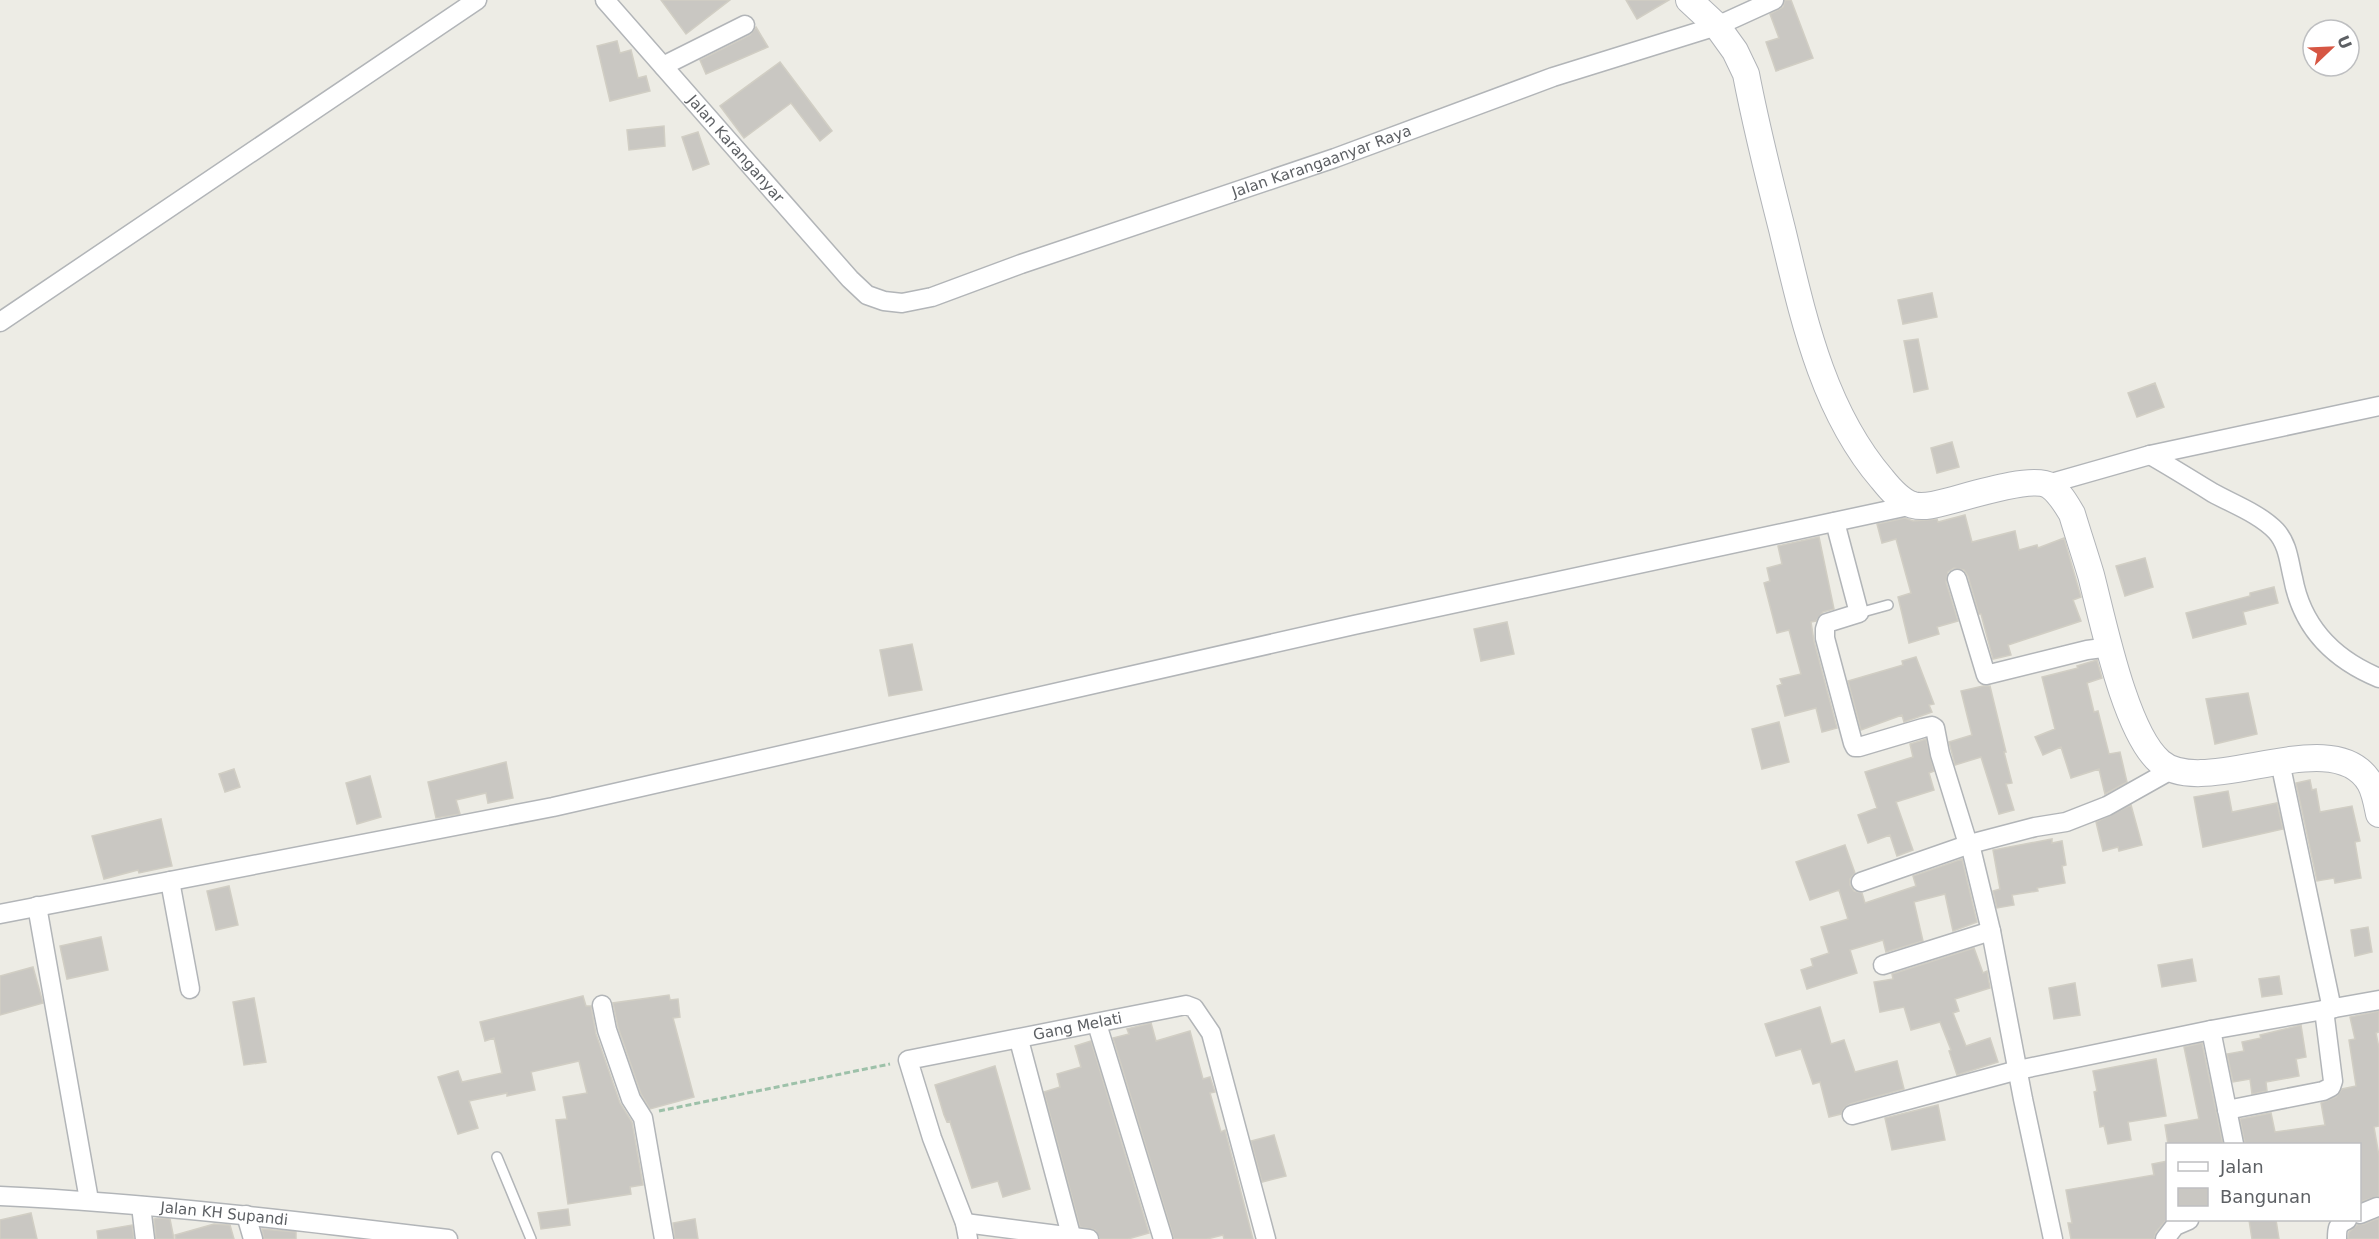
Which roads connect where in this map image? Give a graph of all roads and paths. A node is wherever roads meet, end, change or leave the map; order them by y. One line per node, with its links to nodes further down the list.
1 (477, 0): 9 (street)
2 (1689, 0): 6 (main road)
3 (1774, 0): 6 (street, Jalan Karangaanyar Raya)
4 (614, 3): 7 (street, Jalan Karanganyar)
5 (745, 25): 7 (street)
6 (1717, 26): 8 (street, Jalan Karangaanyar Raya); 13 (main road)
7 (663, 66): 8 (street, Jalan Karanganyar)
8 (867, 295)
9 (0, 322)
10 (2379, 406): 11 (street)
11 (2150, 455): 12 (street); 19 (street)
12 (2048, 484): 13 (main road); 18 (main road)
13 (1913, 505): 14 (street)
14 (1835, 522): 17 (street); 24 (street)
15 (1957, 579): 18 (street)
16 (1888, 605): 17 (lane)
17 (1859, 613): 23 (street)
18 (2110, 647): 21 (main road)
19 (2379, 678)
20 (2280, 762): 21 (main road); 22 (main road); 33 (street)
21 (2171, 770): 23 (street)
22 (2379, 814)
23 (1969, 844): 25 (street); 28 (street)
24 (171, 881): 26 (street); 30 (street)
25 (1861, 882)
26 (37, 906): 27 (street); 45 (street)
27 (0, 914)
28 (1991, 931): 29 (street); 38 (street)
29 (1883, 965)
30 (190, 988)
31 (2379, 1000): 33 (street)
32 (602, 1005): 41 (street)
33 (2328, 1009): 35 (street); 39 (street)
34 (1097, 1024): 36 (street, Gang Melati); 60 (street); 61 (street, Gang Melati)
35 (2211, 1030): 38 (street); 39 (street)
36 (1019, 1040): 37 (street, Gang Melati); 53 (street)
37 (908, 1060): 41 (path); 52 (street)
38 (2018, 1070): 40 (street); 62 (street)
39 (2227, 1110): 42 (street)
40 (1852, 1114)
41 (643, 1118): 58 (street)
42 (2234, 1143)
43 (497, 1156): 57 (lane)
44 (0, 1196): 45 (street, Jalan KH Supandi)
45 (89, 1200): 46 (street, Jalan KH Supandi)
46 (141, 1206): 49 (street, Jalan KH Supandi); 54 (street)
47 (2377, 1208): 48 (street)
48 (2361, 1214)
49 (246, 1215): 55 (street); 56 (street, Jalan KH Supandi)
50 (2187, 1221): 63 (street)
51 (2345, 1221): 64 (street)
52 (967, 1231): 53 (street)
53 (1071, 1235): 59 (street)
54 (145, 1239)
55 (253, 1239)
56 (448, 1239)
57 (531, 1239)
58 (664, 1239)
59 (1089, 1239)
60 (1163, 1239)
61 (1266, 1239)
62 (2053, 1239)
63 (2165, 1239)
64 (2337, 1239)

